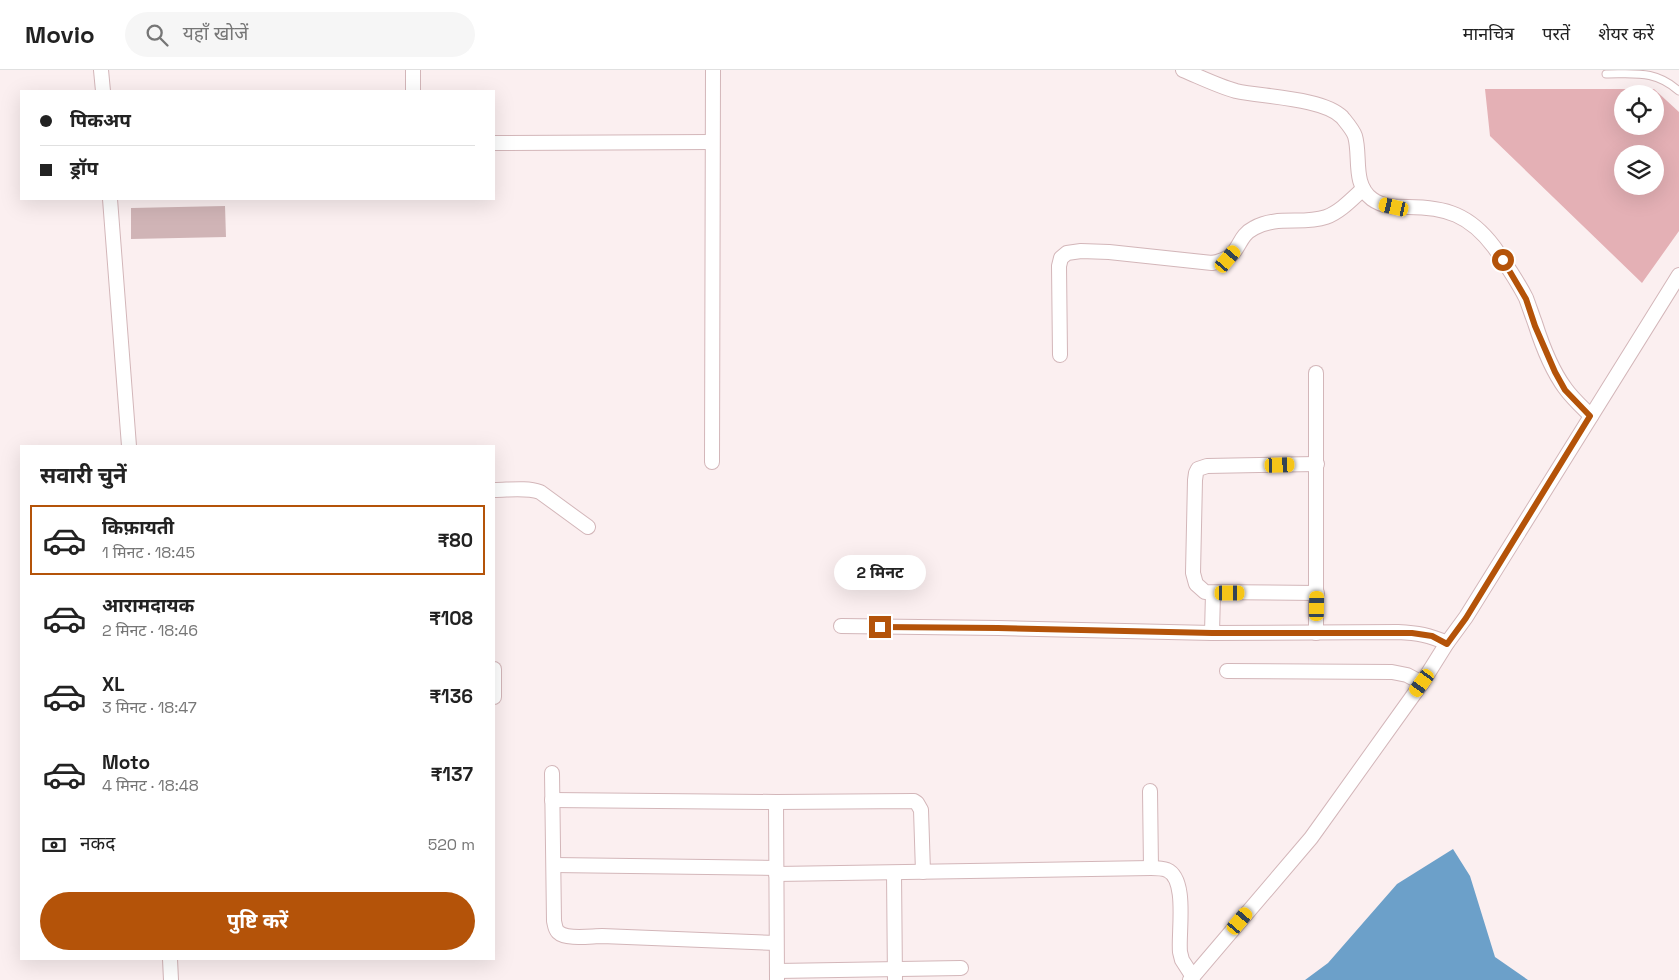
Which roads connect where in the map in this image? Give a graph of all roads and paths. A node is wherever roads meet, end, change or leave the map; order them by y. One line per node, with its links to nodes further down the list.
1 (101, 70): 6 (street)
2 (413, 70): 7 (street)
3 (713, 70): 9 (street)
4 (1183, 70): 11 (street)
5 (1606, 74): 8 (lane)
6 (103, 90)
7 (413, 90)
8 (1679, 91)
9 (712, 142): 10 (street); 18 (street)
10 (495, 143)
11 (1363, 189): 14 (street); 16 (street)
12 (110, 200): 17 (street)
13 (1679, 275): 16 (street)
14 (1060, 355)
15 (1316, 373): 19 (street)
16 (1590, 416): 27 (street)
17 (129, 445)
18 (712, 462)
19 (1317, 464): 22 (street); 23 (street)
20 (495, 490): 21 (street)
21 (588, 527)
22 (1213, 593): 23 (street); 25 (street)
23 (1317, 593): 26 (street)
24 (841, 626): 25 (street)
25 (1212, 633): 26 (street)
26 (1316, 633): 27 (street)
27 (1447, 644): 29 (street)
28 (1227, 671): 29 (street)
29 (1422, 683): 44 (street)
30 (552, 773): 32 (street)
31 (1150, 791): 35 (street)
32 (552, 800): 33 (street); 34 (street)
33 (776, 802): 36 (street); 37 (street)
34 (554, 865): 36 (street); 39 (street)
35 (1151, 868): 37 (street); 44 (street)
36 (776, 871): 38 (street); 39 (street)
37 (923, 872): 38 (street)
38 (894, 873): 42 (street)
39 (776, 943): 43 (street)
40 (170, 960): 45 (street)
41 (962, 968): 42 (street)
42 (895, 974): 43 (street)
43 (777, 976)
44 (1192, 978)
45 (171, 980)

